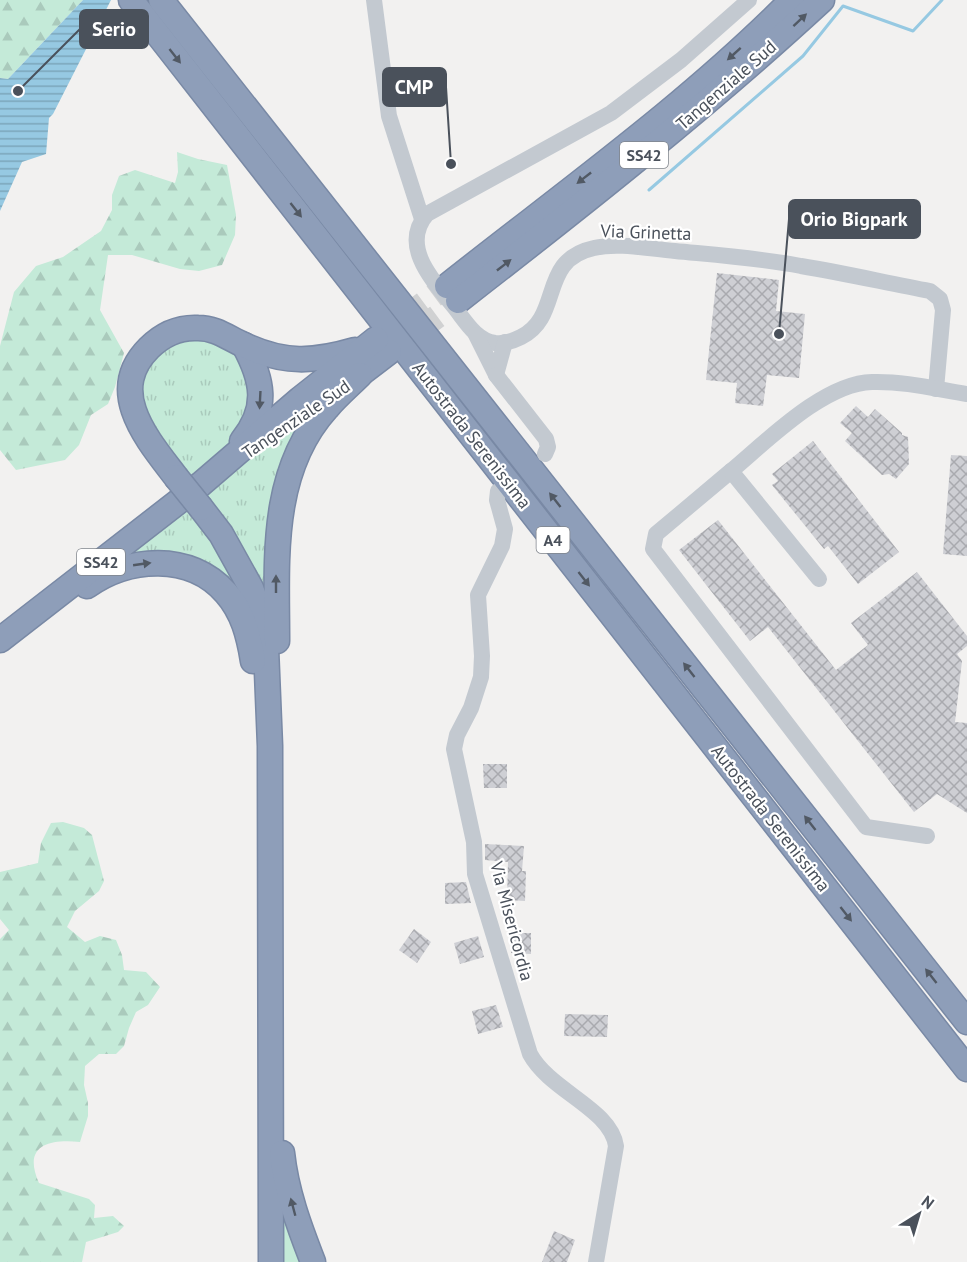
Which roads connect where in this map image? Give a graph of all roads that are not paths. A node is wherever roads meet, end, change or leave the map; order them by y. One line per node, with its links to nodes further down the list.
1 (374, 0): 8 (street)
2 (749, 0): 8 (street)
3 (779, 0): 7 (highway)
4 (792, 0): 7 (highway, Tangenziale Sud / SS42)
5 (822, 0): 7 (highway, Tangenziale Sud / SS42, one-way to 5)
6 (144, 3): 26 (highway, Autostrada Serenissima / A4, one-way to 6); 27 (highway, Autostrada Serenissima / A4, one-way to 27)
7 (769, 24)
8 (422, 219): 9 (street)
9 (476, 335): 10 (street); 14 (street)
10 (505, 342): 14 (street); 15 (street, Via Grinetta)
11 (244, 345): 12 (highway); 19 (highway, one-way to 19); 23 (highway, bridge)
12 (382, 346): 13 (highway, Tangenziale Sud / SS42); 19 (highway, Tangenziale Sud / SS42)
13 (360, 375): 19 (highway, Tangenziale Sud / SS42); 23 (highway, one-way to 13)
14 (496, 375): 17 (street)
15 (936, 389): 16 (street); 18 (street)
16 (967, 394)
17 (545, 454)
18 (731, 471): 21 (street); 24 (street)
19 (201, 484): 22 (highway, Tangenziale Sud / SS42)
20 (498, 491): 32 (street, Via Misericordia)
21 (819, 579)
22 (0, 641): 23 (highway, one-way to 23)
23 (270, 746): 25 (highway)
24 (927, 836)
25 (269, 990): 28 (highway); 31 (highway, one-way to 25)
26 (967, 1022)
27 (967, 1069)
28 (270, 1227): 29 (highway); 30 (highway)
29 (263, 1262)
30 (271, 1262)
31 (313, 1262)
32 (597, 1262)

